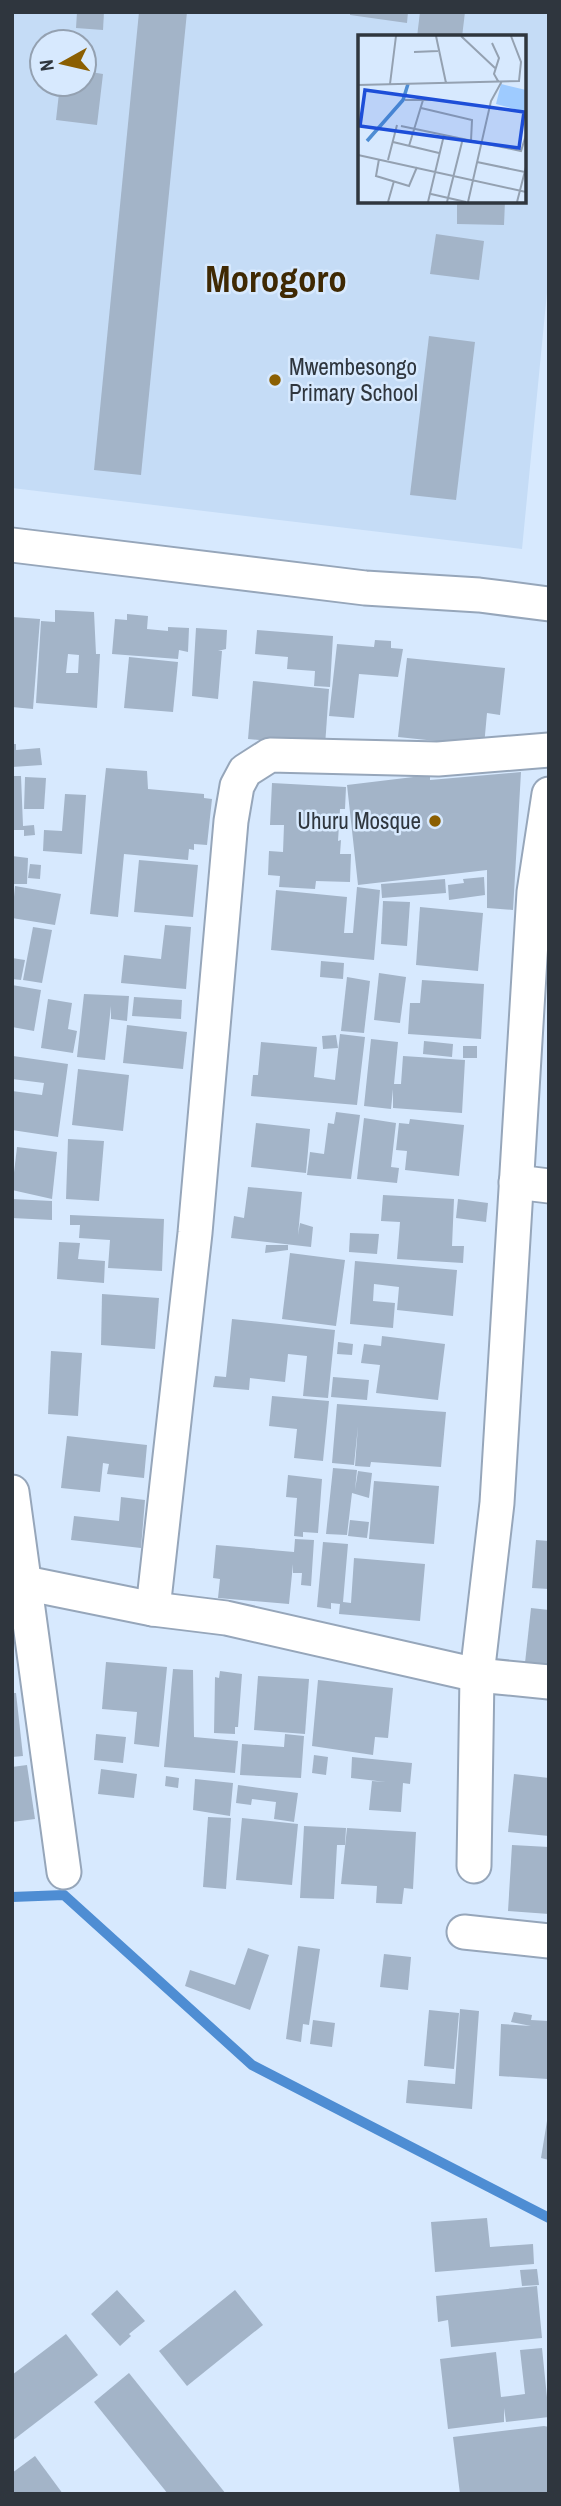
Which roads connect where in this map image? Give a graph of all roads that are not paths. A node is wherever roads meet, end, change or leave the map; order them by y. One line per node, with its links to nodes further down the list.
1 (12, 545): 2 (street)
2 (549, 604)
3 (549, 750): 10 (street)
4 (549, 794): 5 (street)
5 (541, 893): 6 (street)
6 (516, 1182): 7 (street); 11 (street)
7 (549, 1186)
8 (12, 1492): 9 (street)
9 (25, 1583): 10 (street); 14 (street)
10 (153, 1609): 11 (street)
11 (477, 1675): 12 (street); 13 (street)
12 (549, 1682)
13 (474, 1866)
14 (64, 1872)
15 (464, 1932): 16 (street)
16 (549, 1941)

